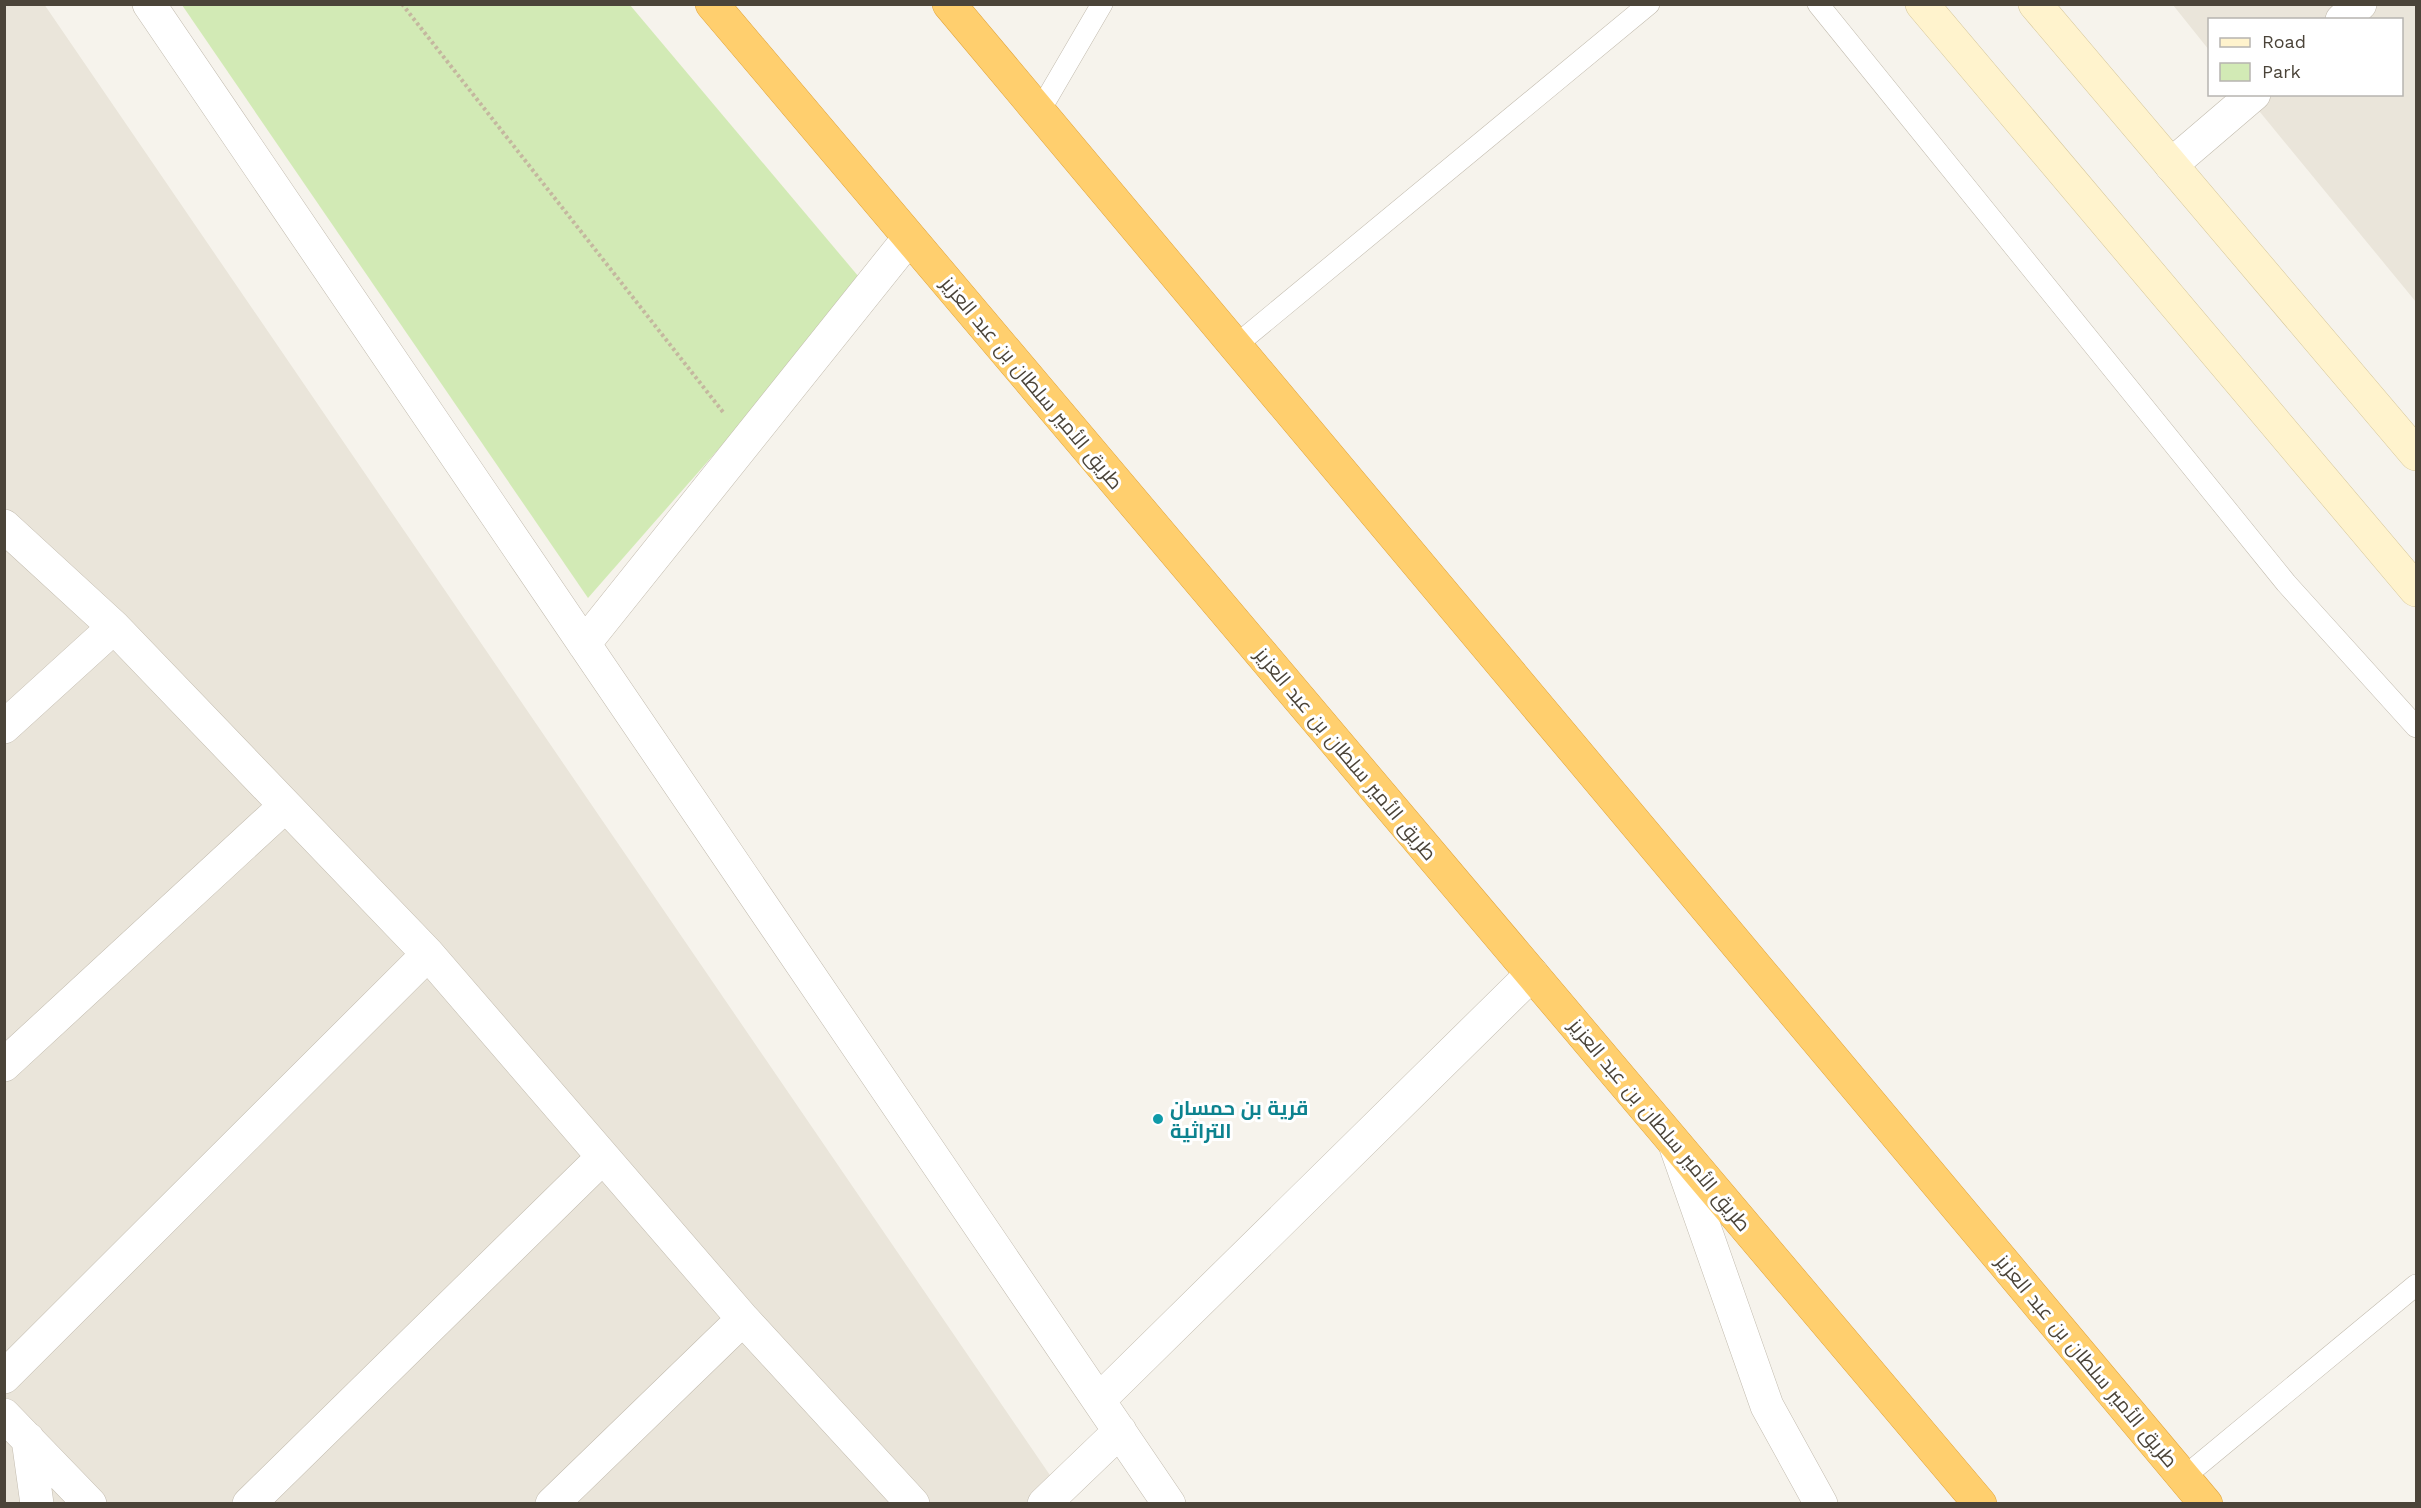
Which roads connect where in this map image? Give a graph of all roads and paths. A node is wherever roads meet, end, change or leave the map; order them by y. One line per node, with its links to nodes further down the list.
1 (149, 4): 22 (street)
2 (402, 4): 17 (path)
3 (712, 4): 15 (highway, طريق الأمير سلطان بن عبد العزيز)
4 (949, 4): 13 (highway, طريق الأمير سلطان بن عبد العزيز)
5 (1102, 4): 13 (lane)
6 (1649, 4): 16 (lane)
7 (1818, 4): 24 (lane)
8 (1922, 4): 20 (street)
9 (2035, 4): 14 (street)
10 (2360, 4): 11 (street)
11 (2344, 18)
12 (2252, 96): 14 (street)
13 (1039, 112): 16 (highway, طريق الأمير سلطان بن عبد العزيز)
14 (2171, 165): 18 (street)
15 (909, 238): 17 (street); 27 (highway, طريق الأمير سلطان بن عبد العزيز)
16 (1235, 346): 38 (highway, طريق الأمير سلطان بن عبد العزيز)
17 (746, 440): 22 (street)
18 (2416, 454)
19 (4, 525): 21 (street)
20 (2416, 590)
21 (114, 627): 23 (street); 25 (street)
22 (584, 644): 34 (street)
23 (4, 727)
24 (2416, 727)
25 (285, 806): 26 (street); 28 (street)
26 (428, 954): 30 (street); 33 (street)
27 (1532, 974): 29 (highway, طريق الأمير سلطان بن عبد العزيز); 34 (street)
28 (4, 1065)
29 (1675, 1142): 46 (street); 47 (highway, طريق الأمير سلطان بن عبد العزيز)
30 (603, 1157): 32 (street); 41 (street)
31 (2416, 1285): 38 (lane)
32 (744, 1319): 42 (street); 43 (street)
33 (4, 1377)
34 (1099, 1400): 36 (street)
35 (4, 1415): 37 (street)
36 (1120, 1431): 44 (street); 45 (street)
37 (28, 1439): 39 (street); 40 (street)
38 (2184, 1477): 48 (highway, طريق الأمير سلطان بن عبد العزيز)
39 (37, 1503)
40 (90, 1503)
41 (249, 1503)
42 (552, 1503)
43 (913, 1503)
44 (1044, 1503)
45 (1169, 1503)
46 (1821, 1503)
47 (1980, 1503)
48 (2206, 1503)

